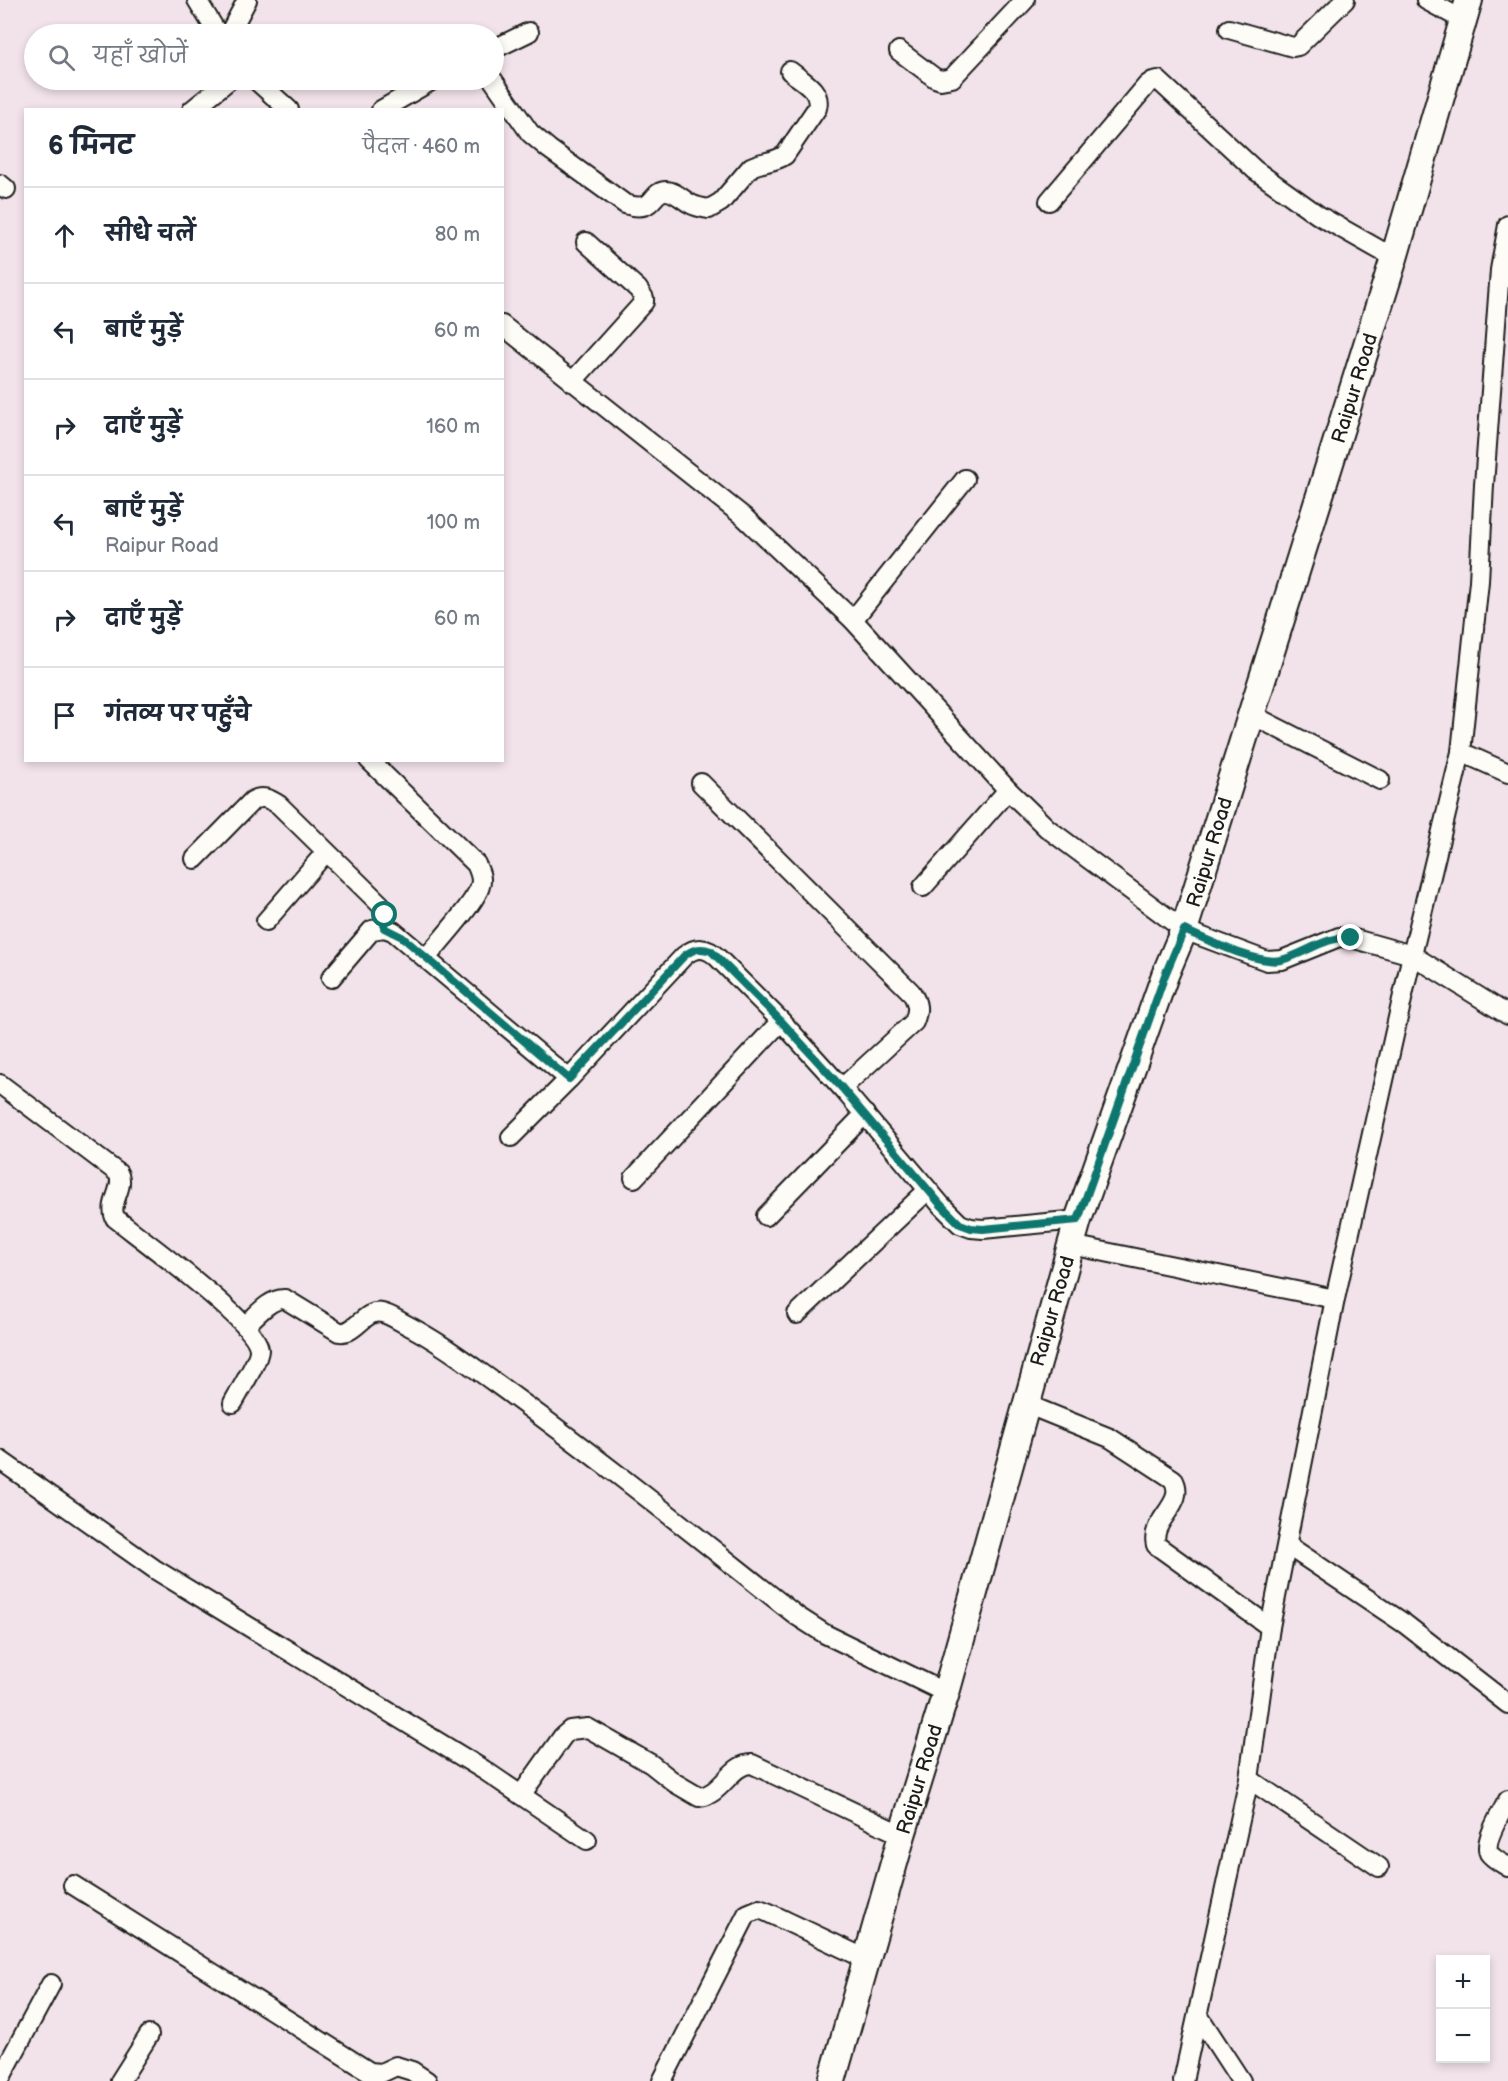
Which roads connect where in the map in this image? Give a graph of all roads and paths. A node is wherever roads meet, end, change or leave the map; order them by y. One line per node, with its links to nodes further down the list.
1 (196, 0): 7 (street)
2 (247, 0): 8 (street)
3 (1025, 0): 12 (street)
4 (1426, 0): 6 (street)
5 (1334, 3): 9 (street)
6 (1466, 10): 24 (main road, Raipur Road)
7 (212, 24)
8 (234, 24)
9 (1229, 30)
10 (529, 32): 11 (street)
11 (504, 44)
12 (899, 51)
13 (790, 71): 17 (street)
14 (217, 90): 18 (street)
15 (267, 90): 19 (street)
16 (416, 90): 20 (street)
17 (500, 90)
18 (194, 108)
19 (287, 108)
20 (384, 108)
21 (1049, 201): 24 (street)
22 (1508, 225): 30 (street)
23 (586, 242): 26 (street)
24 (1394, 258): 29 (main road, Raipur Road)
25 (504, 327): 26 (street)
26 (572, 382): 28 (street)
27 (965, 479): 28 (street)
28 (853, 620): 35 (street)
29 (1252, 715): 33 (street); 41 (main road, Raipur Road)
30 (1461, 752): 32 (street); 42 (street)
31 (371, 762): 43 (street)
32 (1508, 772)
33 (1380, 780)
34 (700, 783): 49 (street)
35 (1008, 790): 38 (street); 41 (street)
36 (326, 852): 37 (street); 39 (street); 40 (street)
37 (195, 860)
38 (923, 887)
39 (266, 921)
40 (384, 928): 43 (street); 44 (street)
41 (1184, 930): 42 (street); 55 (main road, Raipur Road)
42 (1412, 955): 45 (street); 57 (street)
43 (426, 957): 47 (street)
44 (331, 978)
45 (1508, 1015)
46 (781, 1021): 47 (street); 49 (street); 52 (street)
47 (569, 1079): 51 (street)
48 (0, 1084): 59 (street)
49 (842, 1088): 50 (street)
50 (865, 1114): 53 (street); 54 (street)
51 (511, 1137)
52 (634, 1178)
53 (928, 1190): 55 (street); 58 (street)
54 (766, 1216)
55 (1078, 1220): 56 (main road, Raipur Road)
56 (1071, 1245): 57 (street); 61 (main road, Raipur Road)
57 (1335, 1299): 63 (street)
58 (797, 1314)
59 (245, 1326): 60 (street); 65 (street)
60 (233, 1403)
61 (1026, 1404): 64 (street); 65 (main road, Raipur Road)
62 (0, 1460): 68 (street)
63 (1287, 1545): 64 (street); 66 (street)
64 (1270, 1627): 67 (street)
65 (946, 1693): 70 (main road, Raipur Road)
66 (1508, 1704)
67 (1249, 1779): 72 (street); 77 (street)
68 (521, 1795): 70 (street); 71 (street)
69 (1508, 1800): 73 (street)
70 (902, 1835): 75 (main road, Raipur Road)
71 (587, 1840)
72 (1378, 1867)
73 (1508, 1867)
74 (73, 1885): 81 (street)
75 (866, 1959): 82 (street); 83 (main road, Raipur Road)
76 (51, 1984): 79 (street)
77 (1198, 2015): 84 (street); 85 (street)
78 (149, 2035): 80 (street)
79 (0, 2079)
80 (120, 2081)
81 (427, 2081)
82 (662, 2081)
83 (832, 2081)
84 (1183, 2081)
85 (1240, 2081)

